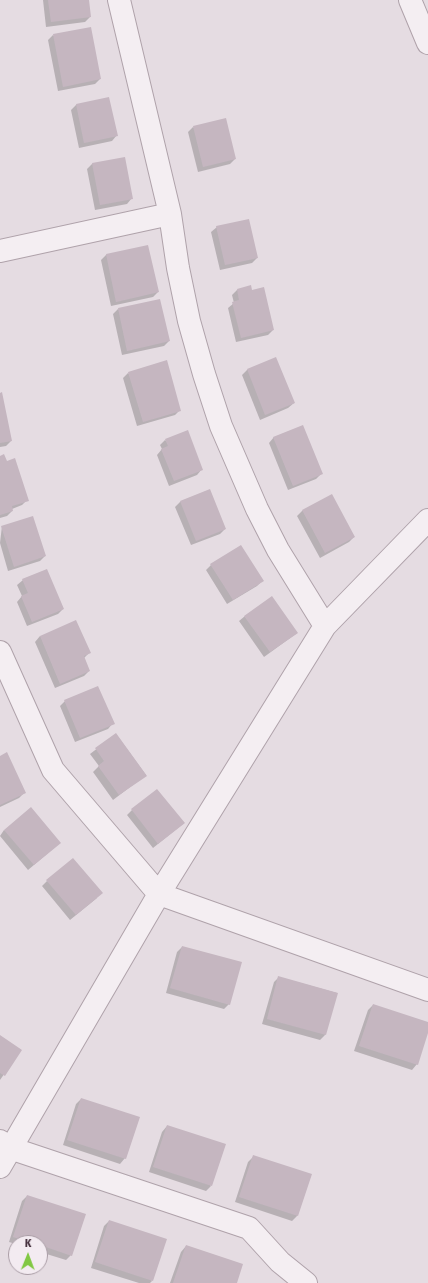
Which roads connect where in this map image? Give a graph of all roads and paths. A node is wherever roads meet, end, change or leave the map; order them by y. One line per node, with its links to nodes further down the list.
1 (119, 0): 4 (street)
2 (410, 0): 3 (street)
3 (428, 43)
4 (170, 214): 5 (street); 7 (street)
5 (0, 250)
6 (428, 520): 7 (street)
7 (326, 626): 9 (street)
8 (0, 652): 9 (street)
9 (159, 894): 10 (street); 11 (street)
10 (428, 990)
11 (3, 1152): 12 (street)
12 (306, 1283)

